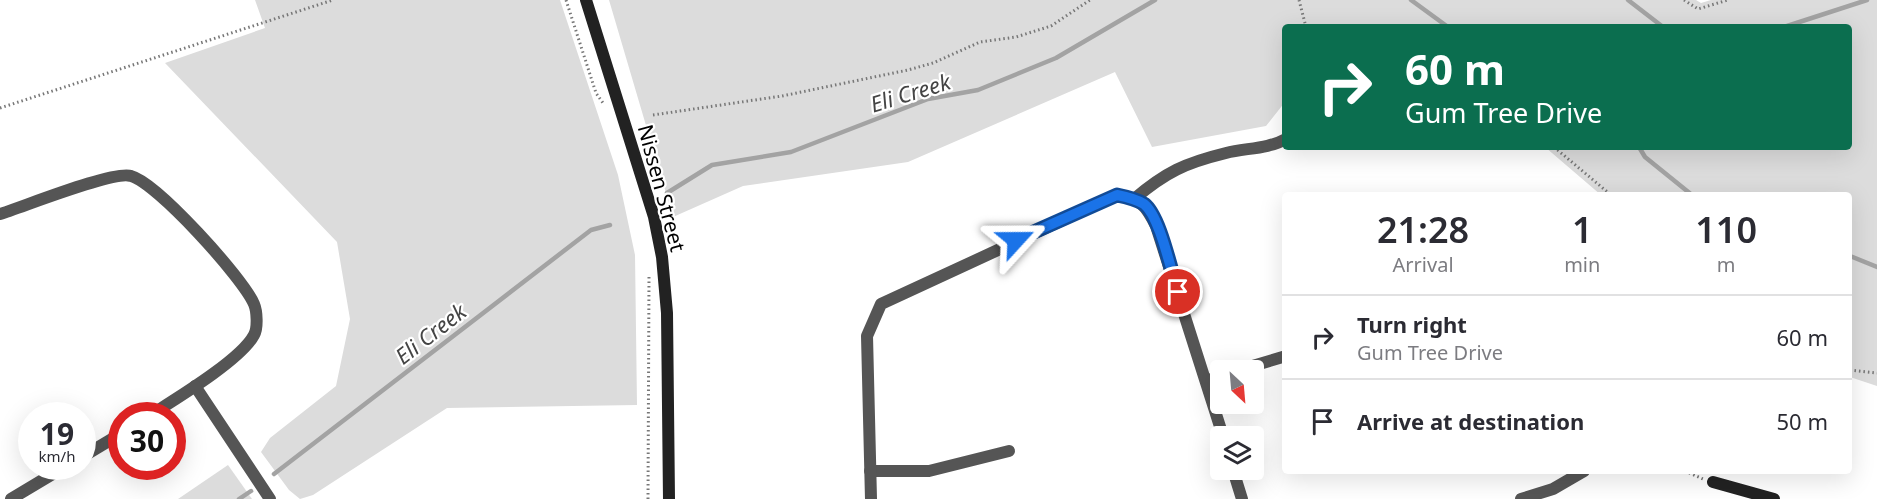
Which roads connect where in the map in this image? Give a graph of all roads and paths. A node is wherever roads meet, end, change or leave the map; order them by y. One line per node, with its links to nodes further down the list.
1 (333, 0): 9 (path)
2 (566, 0): 10 (path)
3 (586, 0): 37 (street, Nissen Street)
4 (1090, 0): 11 (path)
5 (1299, 0): 8 (path)
6 (1684, 0): 7 (path)
7 (1728, 0)
8 (1305, 24)
9 (0, 108)
10 (607, 108)
11 (653, 115)
12 (1282, 141): 15 (street)
13 (1558, 150): 14 (path)
14 (1607, 192)
15 (1134, 199): 23 (street); 28 (street)
16 (0, 214): 24 (street)
17 (649, 266): 36 (path)
18 (1282, 357): 19 (street)
19 (1264, 363)
20 (1852, 370): 21 (path)
21 (1877, 373)
22 (1210, 380): 23 (street)
23 (1206, 381): 26 (street)
24 (195, 386): 25 (street); 35 (street)
25 (170, 402)
26 (1220, 426)
27 (1009, 451): 28 (street)
28 (870, 471): 38 (street)
29 (1579, 474): 40 (street)
30 (1693, 474): 33 (path)
31 (43, 480): 34 (street)
32 (1236, 480): 39 (street)
33 (1713, 482): 41 (street)
34 (11, 499)
35 (270, 499)
36 (648, 499)
37 (669, 499)
38 (871, 499)
39 (1242, 499)
40 (1521, 499)
41 (1774, 499)

